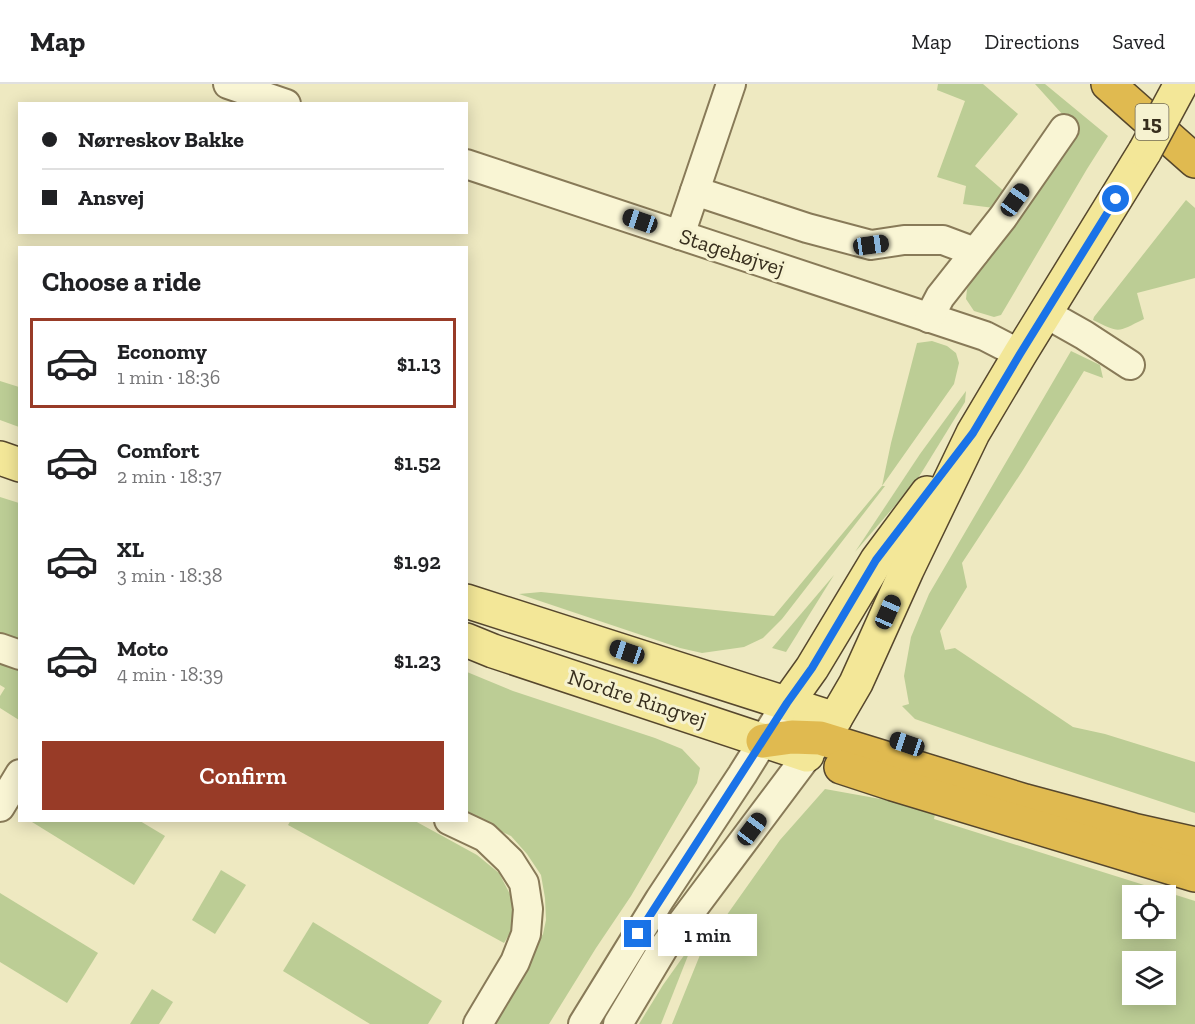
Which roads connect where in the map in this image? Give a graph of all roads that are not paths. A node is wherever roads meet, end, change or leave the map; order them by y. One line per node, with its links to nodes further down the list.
1 (228, 84): 6 (street)
2 (731, 84): 11 (street)
3 (1108, 84): 9 (highway, 15)
4 (1181, 84): 5 (highway, 15); 8 (main road, bridge)
5 (1195, 96): 8 (main road, bridge)
6 (280, 102)
7 (1064, 129): 13 (street)
8 (1142, 156): 14 (main road)
9 (1195, 161)
10 (468, 165): 12 (street, Stagehøjvej)
11 (695, 190): 12 (street); 13 (street)
12 (680, 235): 15 (street, Stagehøjvej)
13 (975, 252): 15 (street)
14 (1045, 313): 16 (main road); 17 (street)
15 (929, 318): 16 (street, Stagehøjvej)
16 (1020, 354): 18 (main road)
17 (1130, 365)
18 (973, 433): 26 (main road); 27 (main road)
19 (0, 458): 20 (main road)
20 (18, 464)
21 (468, 602): 26 (main road, Nordre Ringvej)
22 (468, 626): 26 (main road)
23 (468, 641): 26 (main road, Nordre Ringvej)
24 (0, 648): 25 (street)
25 (18, 654)
26 (775, 722): 27 (main road, Nordre Ringvej); 27 (main road); 35 (street)
27 (821, 737): 31 (highway); 32 (highway); 33 (highway); 36 (street)
28 (18, 777): 29 (street)
29 (0, 807)
30 (453, 822): 34 (street)
31 (1195, 837)
32 (1195, 844)
33 (1195, 875)
34 (478, 1024)
35 (583, 1024)
36 (618, 1024)

